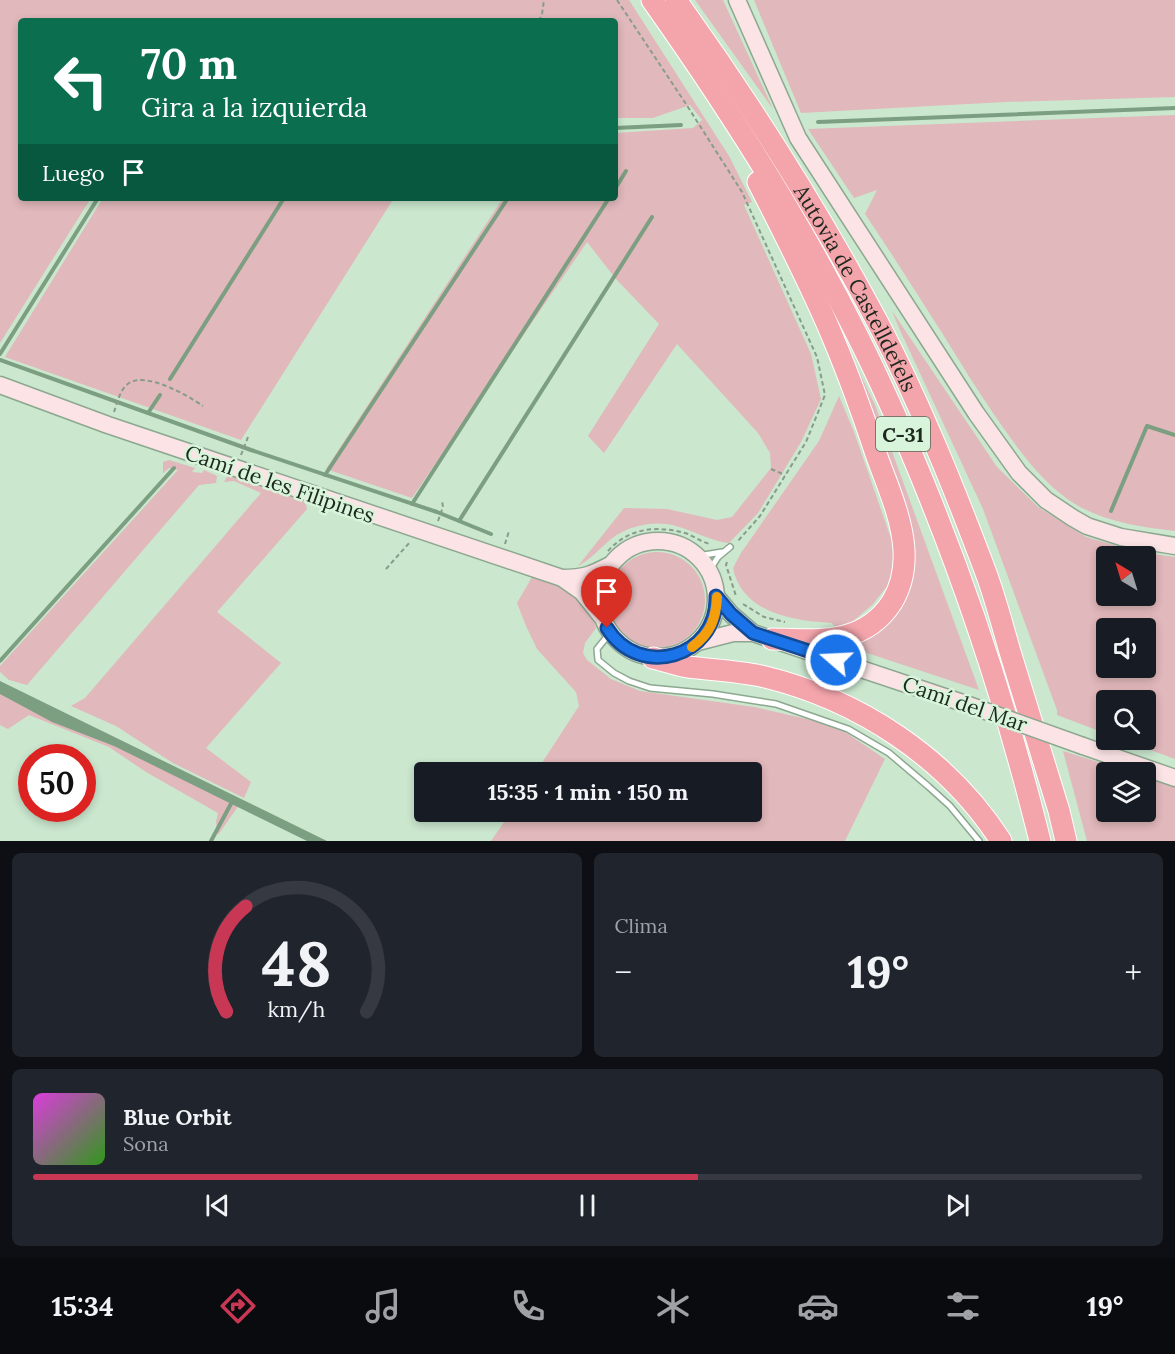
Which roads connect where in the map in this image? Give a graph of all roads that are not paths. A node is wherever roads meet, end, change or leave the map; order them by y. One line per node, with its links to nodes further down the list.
1 (652, 0): 4 (highway, Autovia de Castelldefels / C-31)
2 (676, 0): 20 (highway, Autovia de Castelldefels / C-31)
3 (737, 0): 6 (main road)
4 (694, 60): 16 (highway); 23 (highway, Autovia de Castelldefels / C-31)
5 (0, 385): 12 (main road, Camí de les Filipines)
6 (1175, 546)
7 (730, 547): 8 (lane)
8 (724, 552): 9 (lane); 11 (lane)
9 (698, 556): 10 (main road); 11 (main road)
10 (607, 560): 12 (main road); 14 (main road)
11 (709, 571): 13 (main road)
12 (562, 578): 14 (main road)
13 (716, 596): 16 (main road, Camí del Mar); 17 (main road)
14 (602, 617): 15 (main road)
15 (610, 633): 18 (main road); 21 (lane)
16 (763, 636): 17 (main road, Camí del Mar); 19 (main road, Camí del Mar, bridge)
17 (698, 642): 18 (main road)
18 (653, 658): 22 (highway)
19 (1175, 778)
20 (1059, 812): 24 (highway, Autovia de Castelldefels / C-31); 25 (highway)
21 (980, 841)
22 (1001, 841)
23 (1040, 841)
24 (1066, 841)
25 (1073, 841)

